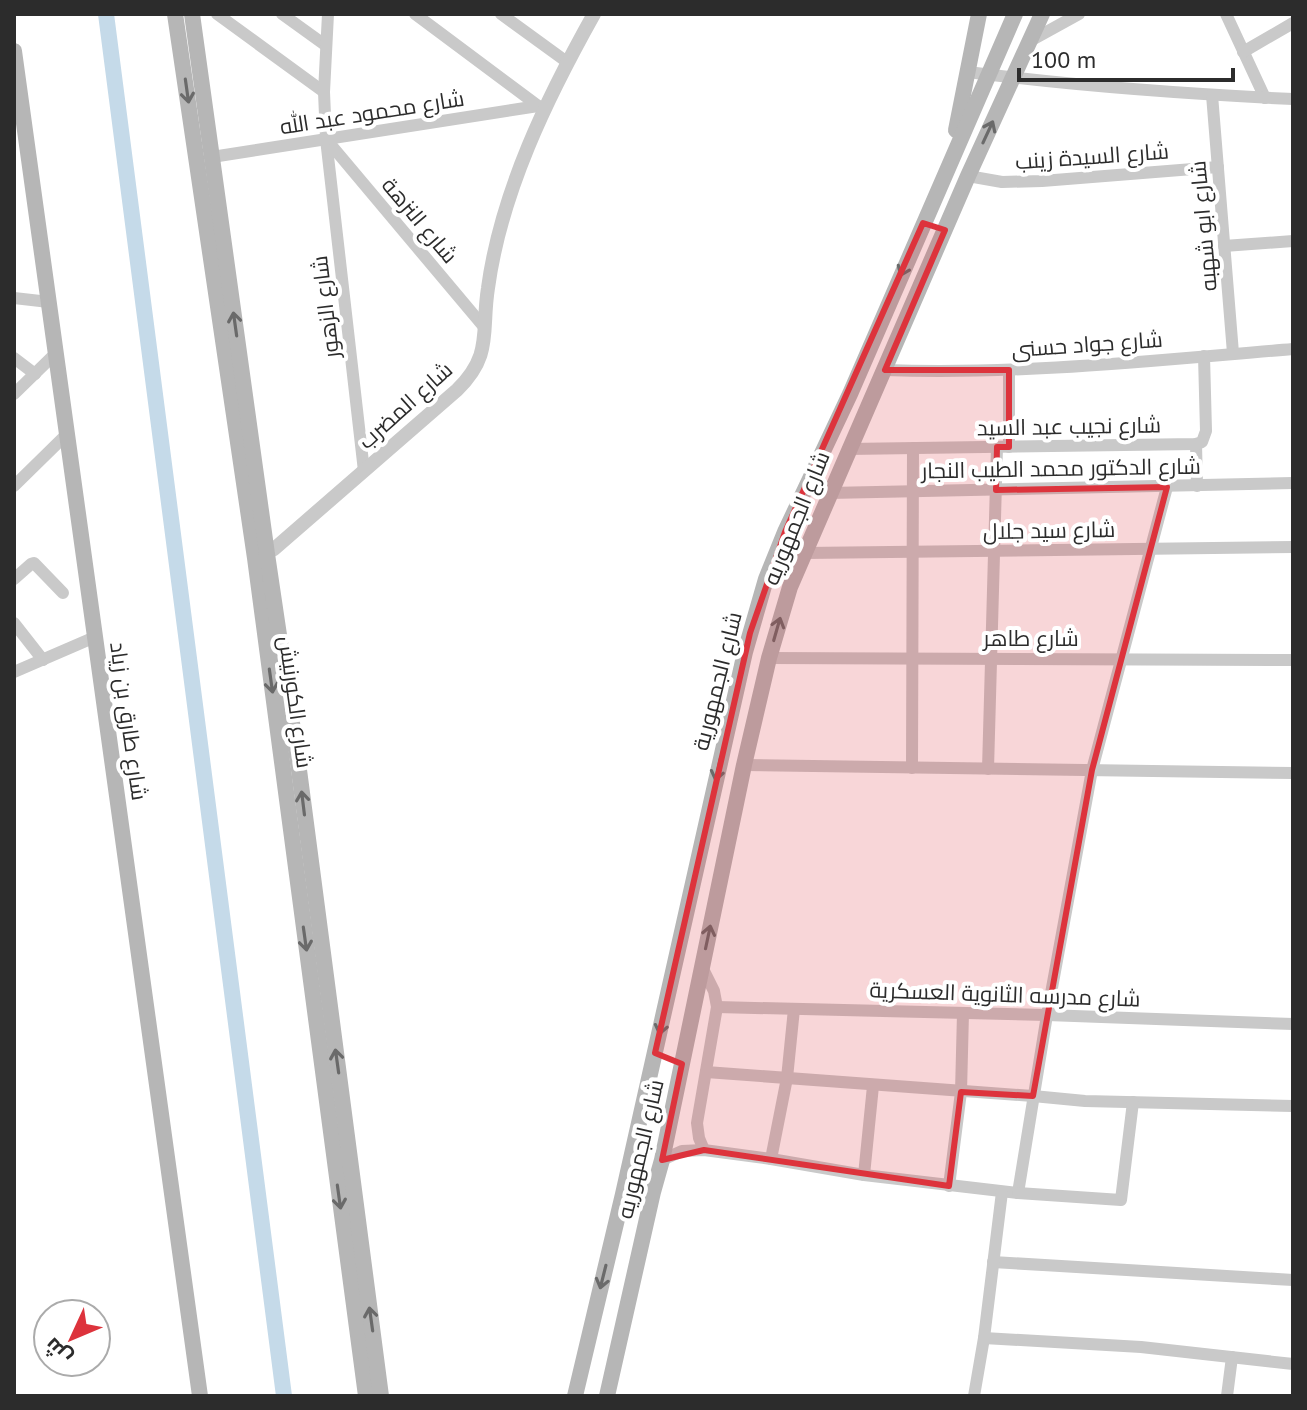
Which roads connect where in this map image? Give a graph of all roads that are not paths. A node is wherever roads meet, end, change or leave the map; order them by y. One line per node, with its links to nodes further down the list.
1 (175, 14): 68 (main road, شارع الكورنيش, one-way to 68)
2 (192, 14): 30 (main road, شارع الكورنيش)
3 (217, 14): 23 (street)
4 (282, 14): 16 (street)
5 (328, 14): 16 (street, شارع الزهور)
6 (415, 14): 28 (street)
7 (501, 14): 19 (street)
8 (594, 14): 19 (street, شارع المضرب)
9 (979, 14): 20 (main road)
10 (1015, 14): 21 (main road, شارع الجمهورية)
11 (1042, 14): 15 (main road, شارع الجمهوريه)
12 (1079, 14): 15 (street)
13 (1226, 14): 17 (street)
14 (1293, 23): 17 (street)
15 (1030, 41): 22 (main road, شارع الجمهوريه)
16 (325, 45): 23 (street, شارع الزهور)
17 (1243, 52): 25 (street)
18 (14, 55): 27 (main road, شارع طارق بن زياد)
19 (567, 62): 28 (street, شارع المضرب)
20 (968, 72): 21 (street); 31 (main road)
21 (988, 75): 22 (street); 31 (main road, شارع الجمهورية)
22 (1013, 78): 24 (street); 33 (main road, شارع الجمهوريه, one-way to 22)
23 (324, 92): 29 (street, شارع الزهور)
24 (1212, 95): 25 (street); 32 (street, شارع ابو شهبه)
25 (1265, 98): 26 (street)
26 (1293, 99)
27 (18, 106): 39 (main road, شارع طارق بن زياد)
28 (541, 108): 29 (street, شارع محمود عبد الله); 40 (street, شارع المضرب)
29 (326, 139): 30 (street, شارع محمود عبد الله); 40 (street, شارع النزهة); 55 (street, شارع الزهور)
30 (212, 157): 68 (main road, شارع الكورنيش, one-way to 30)
31 (949, 163): 34 (main road, شارع الجمهورية)
32 (1218, 167): 33 (street, شارع السيدة زينب); 37 (street, شارع ابو شهبه)
33 (968, 176): 35 (main road, شارع الجمهوريه)
34 (923, 223): 35 (main road); 91 (main road, شارع الجمهورية, one-way to 91)
35 (945, 230): 46 (main road, شارع الجمهوريه)
36 (1293, 241): 37 (street)
37 (1224, 246): 43 (street, شارع ابو شهبه)
38 (14, 298): 39 (street)
39 (49, 302): 42 (main road, شارع طارق بن زياد)
40 (484, 327): 55 (street, شارع المضرب)
41 (1293, 349): 43 (street, شارع جواد حسنى)
42 (56, 353): 48 (street); 50 (main road, شارع طارق بن زياد)
43 (1233, 353): 44 (street, شارع جواد حسنى)
44 (1204, 356): 47 (street, شارع جواد حسنى); 51 (street)
45 (14, 358): 48 (street)
46 (885, 370): 47 (street, شارع جواد حسنى); 54 (main road, شارع الجمهوريه)
47 (1009, 370): 52 (street)
48 (35, 374): 49 (street)
49 (14, 394)
50 (67, 434): 57 (street); 72 (main road, شارع طارق بن زياد)
51 (1196, 444): 52 (street, شارع نجيب عبد السيد); 58 (street)
52 (1003, 447): 53 (street, شارع نجيب عبد السيد); 60 (street)
53 (913, 448): 54 (street, شارع نجيب عبد السيد); 61 (street)
54 (848, 449): 62 (main road, شارع الجمهوريه)
55 (364, 471): 68 (street, شارع المضرب)
56 (1293, 483): 58 (street, شارع الدكتور محمد الطيب النجار)
57 (14, 486)
58 (1197, 486): 59 (street, شارع الدكتور محمد الطيب النجار)
59 (1167, 487): 60 (street, شارع الدكتور محمد الطيب النجار); 64 (street)
60 (996, 490): 61 (street, شارع الدكتور محمد الطيب النجار); 65 (street)
61 (913, 491): 62 (street, شارع الدكتور محمد الطيب النجار); 66 (street)
62 (829, 493): 67 (main road, شارع الجمهوريه)
63 (1293, 547): 64 (street, شارع سيد جلال)
64 (1150, 549): 65 (street, شارع سيد جلال); 76 (street)
65 (994, 551): 66 (street, شارع سيد جلال); 75 (street)
66 (913, 552): 67 (street, شارع سيد جلال); 74 (street)
67 (805, 553): 73 (main road, شارع الجمهوريه, one-way to 67)
68 (261, 556): 115 (main road, شارع الكورنيش, one-way to 115); 116 (main road, شارع الكورنيش, one-way to 68)
69 (14, 579): 70 (street)
70 (63, 593)
71 (14, 623): 77 (street)
72 (95, 637): 77 (street); 114 (main road, شارع طارق بن زياد)
73 (769, 658): 74 (street, شارع طاهر); 80 (main road, شارع الجمهوريه)
74 (913, 658): 75 (street, شارع طاهر); 81 (street)
75 (991, 658): 76 (street, شارع طاهر); 82 (street)
76 (1122, 659): 78 (street, شارع طاهر); 83 (street)
77 (43, 660): 79 (street)
78 (1293, 660)
79 (14, 672)
80 (744, 765): 81 (street); 85 (main road, شارع الجمهوريه, one-way to 80)
81 (912, 768): 82 (street)
82 (988, 769): 83 (street)
83 (1092, 770): 84 (street); 89 (street)
84 (1293, 773)
85 (702, 967): 86 (street); 92 (main road, شارع الجمهوريه)
86 (717, 1007): 87 (street, شارع مدرسه الثانوية العسكرية); 93 (street)
87 (794, 1009): 88 (street, شارع مدرسه الثانوية العسكرية); 94 (street)
88 (963, 1013): 89 (street, شارع مدرسه الثانوية العسكرية); 98 (street)
89 (1047, 1015): 90 (street, شارع مدرسه الثانوية العسكرية); 99 (street)
90 (1293, 1024)
91 (655, 1053): 92 (main road); 95 (main road, شارع الجمهورية)
92 (683, 1058): 97 (main road, شارع الجمهوريه)
93 (706, 1072): 94 (street); 102 (street)
94 (787, 1078): 96 (street); 103 (street)
95 (647, 1085): 97 (main road); 117 (main road, شارع الجمهورية, one-way to 117)
96 (873, 1086): 98 (street); 105 (street)
97 (677, 1090): 104 (main road, شارع الجمهوريه)
98 (961, 1092): 99 (street); 106 (street)
99 (1033, 1096): 100 (street); 108 (street)
100 (1133, 1102): 101 (street); 108 (street)
101 (1293, 1106)
102 (704, 1150): 103 (street); 104 (street)
103 (771, 1159): 105 (street)
104 (662, 1160): 118 (main road, شارع الجمهوريه)
105 (864, 1175): 106 (street)
106 (949, 1186): 107 (street)
107 (1002, 1192): 108 (street); 109 (street)
108 (1018, 1193)
109 (993, 1262): 110 (street); 111 (street)
110 (1293, 1280)
111 (984, 1338): 112 (street); 119 (street)
112 (1232, 1357): 113 (street); 120 (street)
113 (1293, 1364)
114 (200, 1396)
115 (366, 1396)
116 (381, 1396)
117 (575, 1396)
118 (607, 1396)
119 (974, 1396)
120 (1227, 1396)

